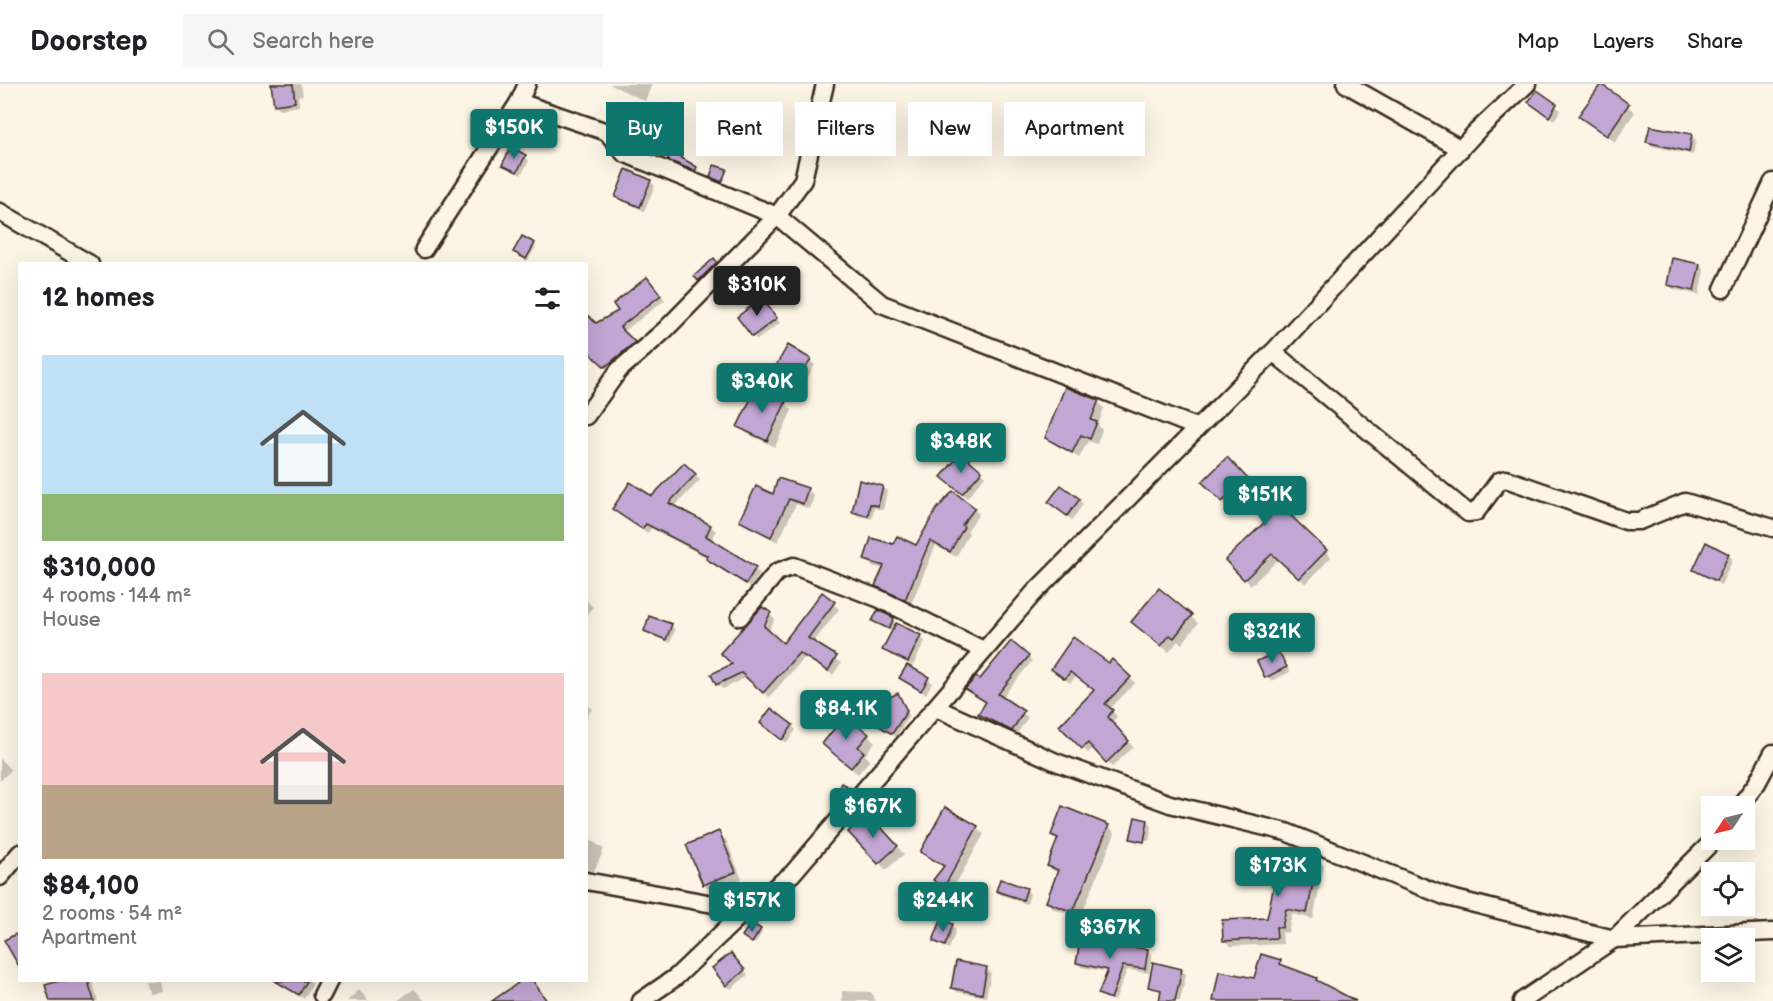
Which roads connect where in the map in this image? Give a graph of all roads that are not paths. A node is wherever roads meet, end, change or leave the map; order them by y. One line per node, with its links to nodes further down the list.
1 (527, 84): 5 (street)
2 (825, 84): 9 (street)
3 (1346, 84): 6 (street)
4 (1527, 84): 6 (street)
5 (519, 102): 9 (street); 10 (street)
6 (1461, 149): 13 (street)
7 (1773, 182): 12 (street)
8 (0, 213): 11 (street)
9 (777, 216): 14 (street); 15 (street)
10 (424, 249)
11 (86, 262)
12 (1722, 289)
13 (1273, 352): 15 (street); 16 (street)
14 (588, 413)
15 (1196, 427): 18 (street)
16 (1773, 528)
17 (740, 617): 18 (street)
18 (983, 650): 19 (street)
19 (936, 708): 26 (street); 28 (street)
20 (1773, 753): 21 (street)
21 (1747, 796)
22 (1704, 850): 28 (street)
23 (18, 855): 24 (street)
24 (0, 877)
25 (588, 881): 26 (street)
26 (746, 910): 29 (street)
27 (1773, 932): 28 (street)
28 (1614, 939): 30 (street)
29 (641, 1001)
30 (1522, 1001)

